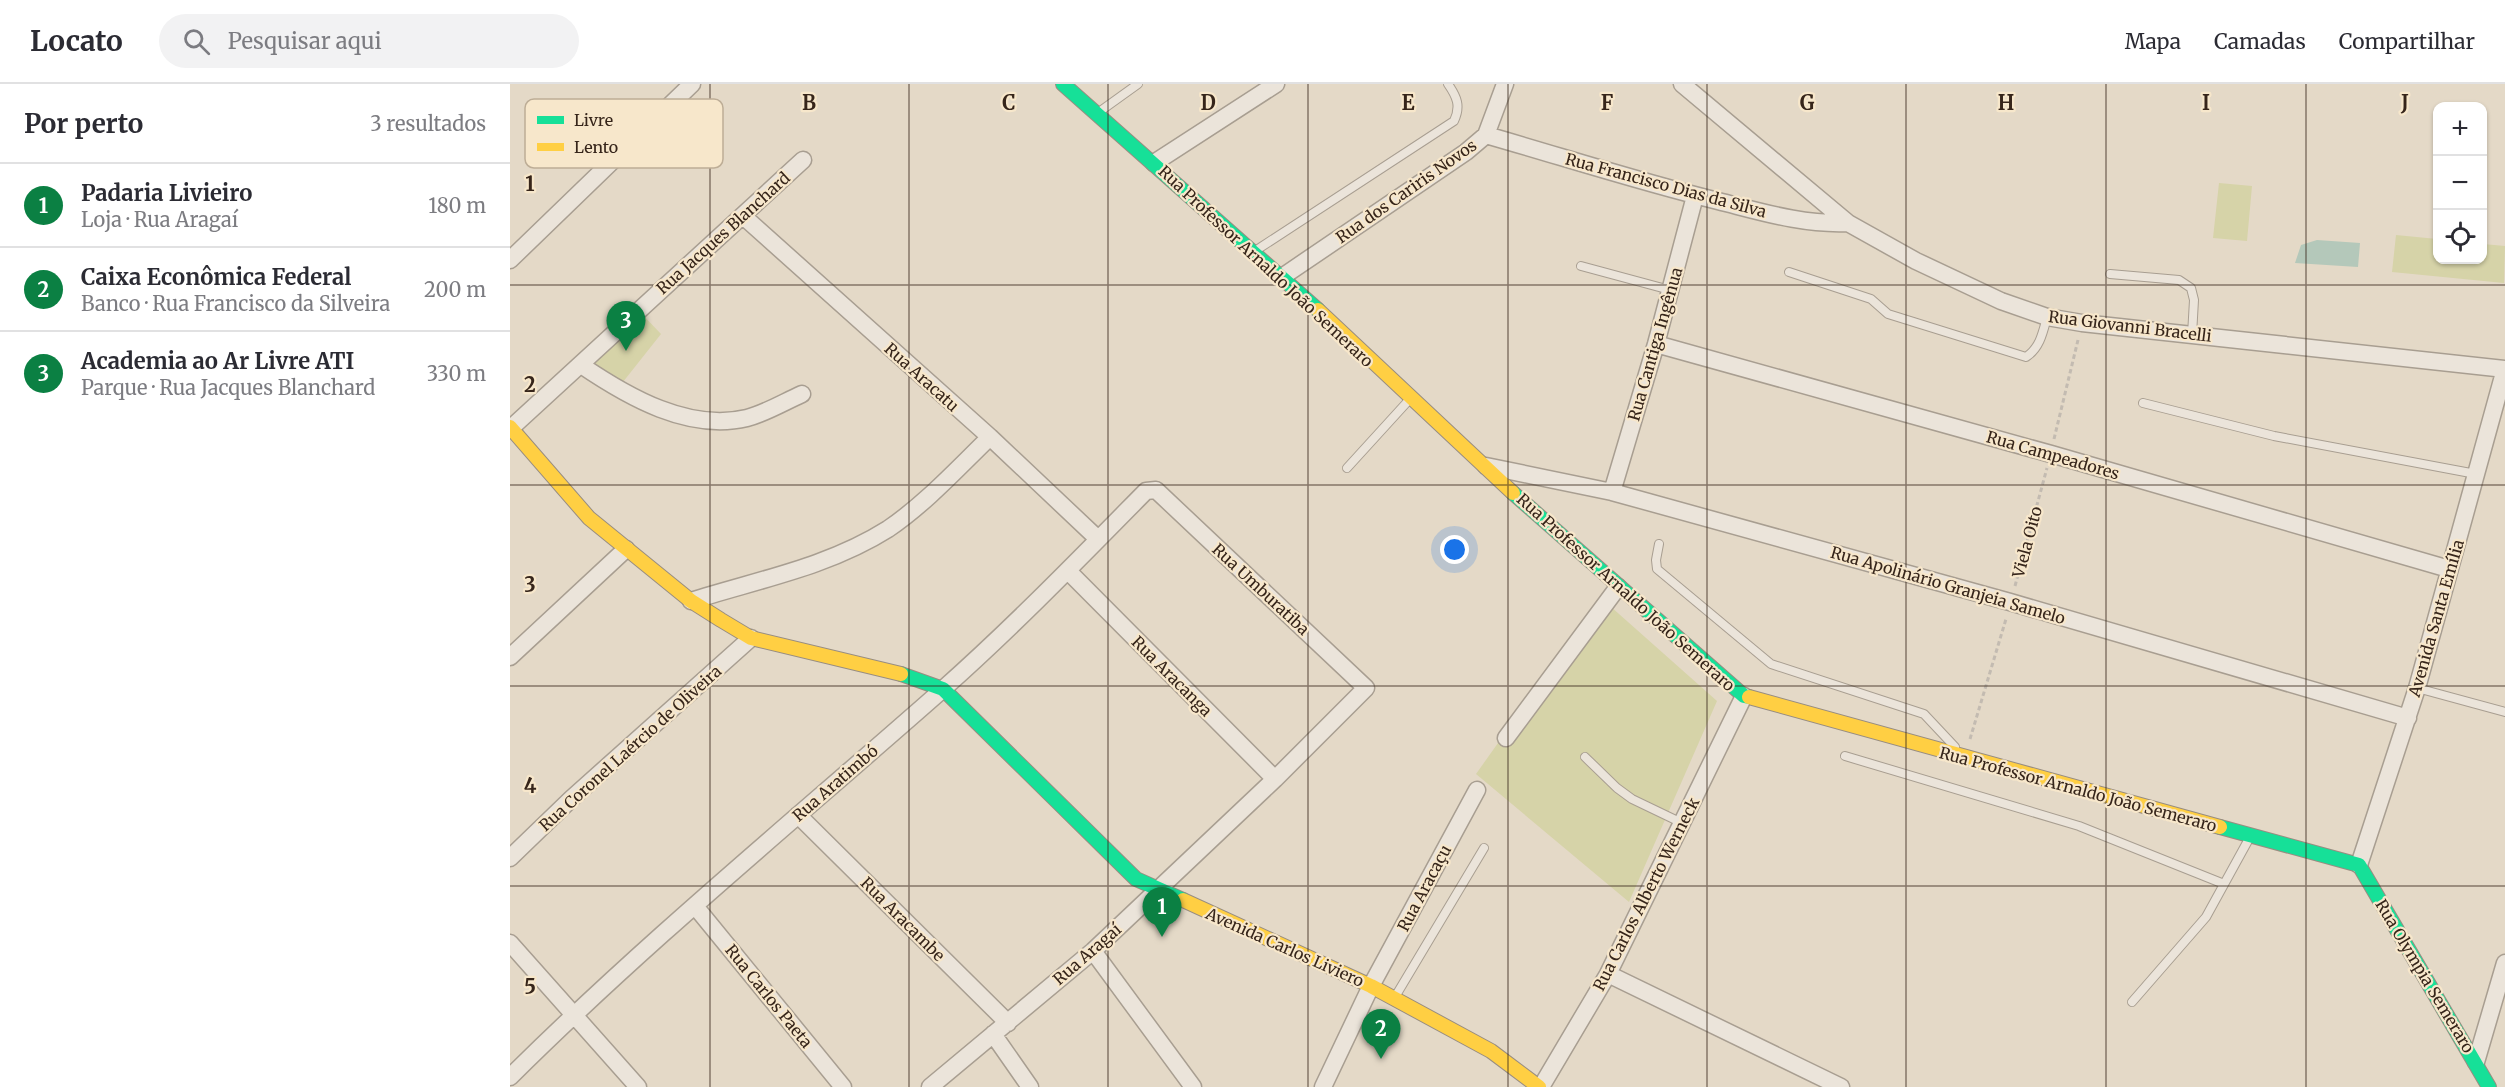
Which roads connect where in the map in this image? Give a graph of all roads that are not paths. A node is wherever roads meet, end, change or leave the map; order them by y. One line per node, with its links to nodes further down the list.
1 (692, 84): 8 (street)
2 (1063, 84): 9 (main road, Rua Professor Arnaldo João Semeraro)
3 (1138, 84): 9 (lane)
4 (1276, 84): 12 (street)
5 (1448, 84): 17 (lane)
6 (1682, 84): 16 (street, Rua Giovanni Bracelli)
7 (1503, 86): 10 (street, Rua dos Cariris Novos)
8 (676, 99)
9 (1097, 113): 12 (main road, Rua Professor Arnaldo João Semeraro)
10 (1486, 135): 14 (street, Rua Francisco Dias da Silva); 22 (street, Rua dos Cariris Novos)
11 (803, 160): 15 (street, Rua Jacques Blanchard)
12 (1154, 163): 17 (main road, Rua Professor Arnaldo João Semeraro)
13 (605, 168): 18 (street)
14 (1695, 195): 16 (street, Rua Francisco Dias da Silva); 23 (street, Rua Cantiga Ingênua)
15 (743, 216): 27 (street, Rua Jacques Blanchard); 33 (street, Rua Aracatu)
16 (1848, 223): 24 (street, Rua Giovanni Bracelli)
17 (1253, 252): 22 (main road, Rua Professor Arnaldo João Semeraro)
18 (510, 260)
19 (1581, 266): 23 (lane)
20 (1790, 272): 24 (lane)
21 (2110, 274): 25 (lane)
22 (1282, 277): 30 (main road, Rua Professor Arnaldo João Semeraro)
23 (1670, 290): 26 (street, Rua Cantiga Ingênua)
24 (2047, 317): 25 (street, Rua Giovanni Bracelli)
25 (2192, 335): 28 (street, Rua Giovanni Bracelli)
26 (1656, 344): 38 (street, Rua Cantiga Ingênua); 42 (street, Rua Campeadores)
27 (581, 365): 29 (street); 32 (street, Rua Jacques Blanchard)
28 (2505, 369): 36 (street, Avenida Santa Emília)
29 (802, 394)
30 (1411, 398): 34 (main road, Rua Professor Arnaldo João Semeraro); 35 (lane)
31 (2142, 403): 36 (lane)
32 (512, 434): 41 (main road)
33 (990, 437): 39 (street, Rua Aracatu); 45 (street)
34 (1485, 466): 38 (street, Rua Apolinário Granjeia Samelo); 44 (main road, Rua Professor Arnaldo João Semeraro)
35 (1347, 468)
36 (2476, 474): 42 (street, Avenida Santa Emília)
37 (1155, 490): 39 (street, Rua Aratimbó); 48 (street, Rua Umburatiba)
38 (1612, 492): 53 (street, Rua Apolinário Granjeia Samelo)
39 (1098, 540): 43 (street, Rua Aratimbó)
40 (1659, 544): 57 (lane)
41 (626, 549): 45 (main road); 47 (street)
42 (2450, 569): 49 (street, Avenida Santa Emília)
43 (1068, 572): 50 (street, Rua Aratimbó); 58 (street, Rua Aracanga)
44 (1618, 587): 51 (main road, Rua Professor Arnaldo João Semeraro); 54 (street)
45 (691, 601): 46 (main road)
46 (751, 638): 50 (main road); 64 (street, Rua Coronel Laércio de Oliveira)
47 (510, 657)
48 (1366, 688): 58 (street, Rua Aragaí)
49 (2417, 688): 52 (lane); 53 (street, Avenida Santa Emília)
50 (943, 689): 60 (street, Rua Aratimbó); 67 (main road, Avenida Carlos Liviero)
51 (1744, 696): 57 (main road, Rua Professor Arnaldo João Semeraro); 61 (street, Rua Carlos Alberto Werneck)
52 (2505, 712)
53 (2408, 718): 65 (street, Avenida Santa Emília)
54 (1506, 738)
55 (1845, 756): 66 (lane)
56 (1585, 757): 61 (lane)
57 (1965, 758): 62 (main road, Rua Professor Arnaldo João Semeraro)
58 (1275, 779): 67 (street, Rua Aragaí)
59 (1477, 790): 73 (street, Rua Aracaçu)
60 (798, 815): 68 (street, Rua Aratimbó); 77 (street, Rua Aracambe)
61 (1682, 823): 72 (street, Rua Carlos Alberto Werneck)
62 (2250, 836): 65 (main road, Rua Professor Arnaldo João Semeraro); 66 (lane)
63 (1485, 848): 74 (lane)
64 (510, 858)
65 (2359, 865): 79 (main road, Rua Olympia Semeraro)
66 (2224, 884): 75 (lane)
67 (1158, 890): 70 (street, Rua Aragaí); 73 (main road, Avenida Carlos Liviero)
68 (695, 906): 76 (street, Rua Aratimbó); 82 (street, Rua Carlos Paeta)
69 (510, 943): 76 (street)
70 (1093, 951): 77 (street, Rua Aragaí); 85 (street)
71 (2505, 963): 79 (street)
72 (1608, 974): 87 (street, Rua Carlos Alberto Werneck); 88 (street)
73 (1371, 986): 74 (main road, Avenida Carlos Liviero); 86 (street, Rua Aracaçu)
74 (1394, 998): 87 (main road, Avenida Carlos Liviero)
75 (2132, 1002)
76 (573, 1015): 80 (street, Rua Aratimbó); 81 (street)
77 (1008, 1023): 78 (street, Rua Aragaí)
78 (993, 1034): 83 (street, Rua Aragaí); 84 (street)
79 (2476, 1062): 89 (main road, Rua Olympia Semeraro)
80 (510, 1077)
81 (638, 1087)
82 (843, 1087)
83 (930, 1087)
84 (1030, 1087)
85 (1193, 1087)
86 (1323, 1087)
87 (1540, 1087)
88 (1841, 1087)
89 (2489, 1087)

